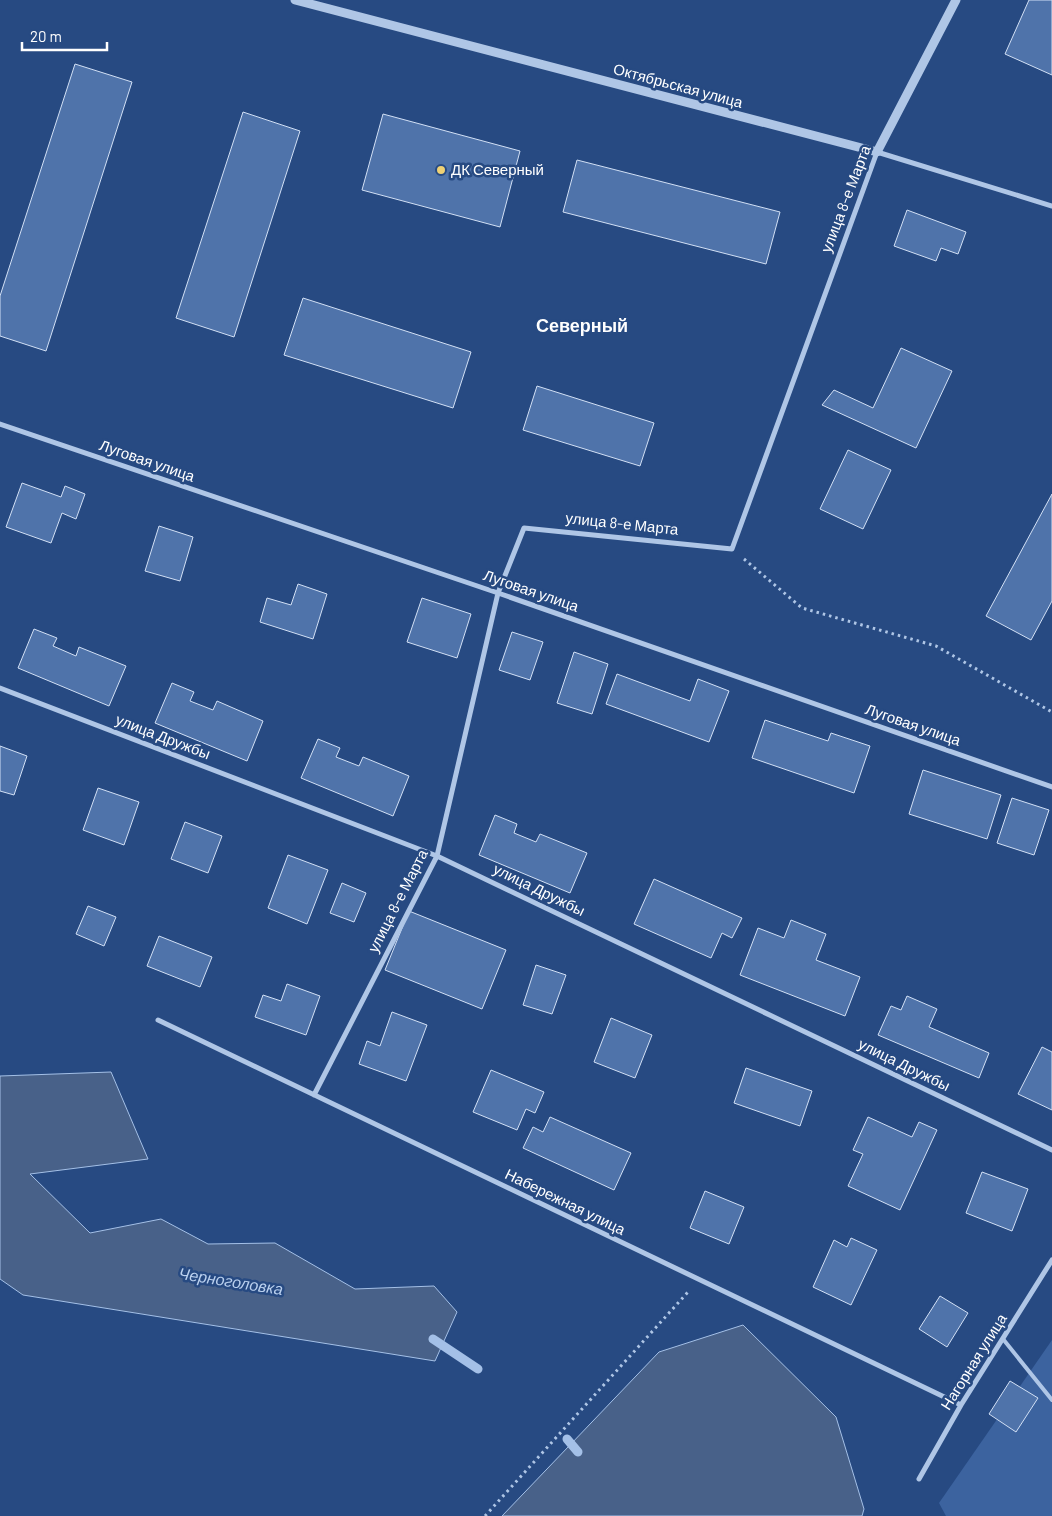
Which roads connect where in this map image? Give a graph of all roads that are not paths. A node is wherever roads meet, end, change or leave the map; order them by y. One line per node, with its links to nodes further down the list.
1 (295, 0): 3 (street, Октябрьская улица)
2 (956, 0): 3 (street, улица 8-е Марта)
3 (878, 152): 4 (street, Октябрьская улица); 6 (street, улица 8-е Марта)
4 (1052, 206)
5 (0, 424): 6 (street, Луговая улица)
6 (498, 593): 8 (street, Луговая улица); 9 (street, улица 8-е Марта)
7 (0, 688): 9 (street, улица Дружбы)
8 (1052, 787)
9 (437, 856): 11 (street, улица 8-е Марта); 12 (street, улица Дружбы)
10 (158, 1020): 11 (street, Набережная улица)
11 (314, 1095): 16 (street, Набережная улица)
12 (1052, 1150)
13 (1052, 1260): 14 (street, Нагорная улица)
14 (1002, 1339): 15 (lane); 16 (street, Нагорная улица)
15 (1052, 1400)
16 (961, 1405): 17 (street, Нагорная улица)
17 (919, 1479)

